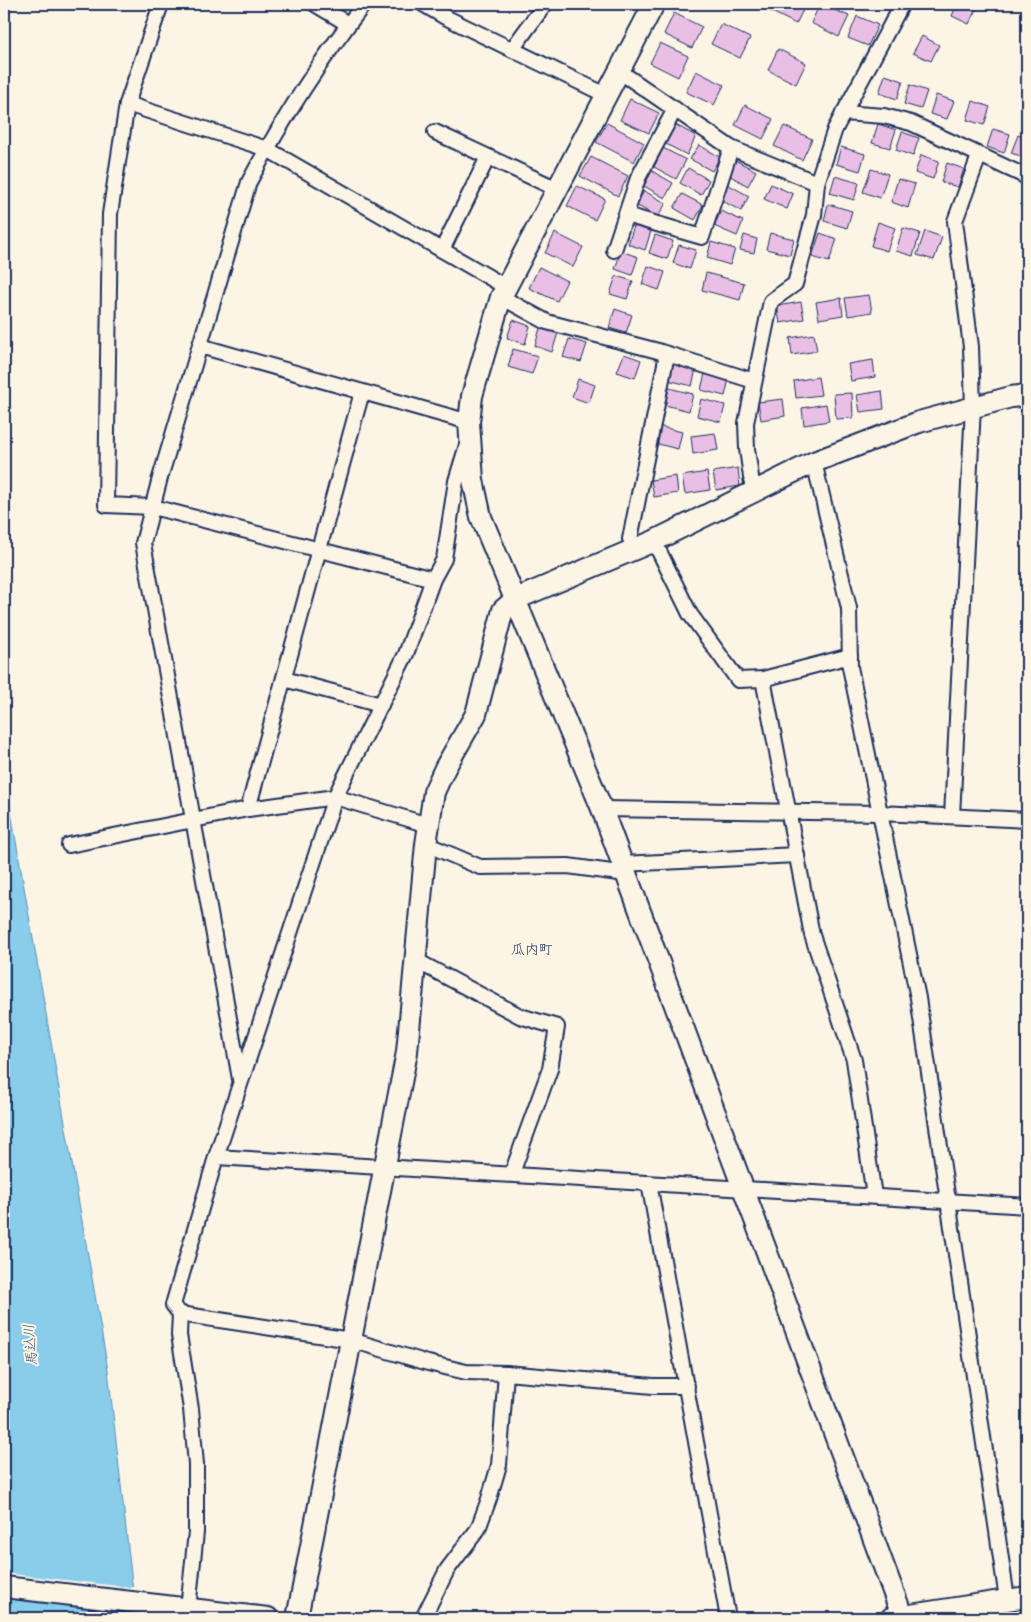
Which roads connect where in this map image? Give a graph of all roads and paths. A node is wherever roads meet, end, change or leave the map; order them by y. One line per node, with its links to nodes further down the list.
1 (161, 4): 12 (street)
2 (315, 4): 8 (street)
3 (364, 4): 8 (street)
4 (423, 4): 9 (street)
5 (545, 4): 9 (street)
6 (654, 4): 10 (street)
7 (902, 4): 14 (street)
8 (348, 24): 17 (street)
9 (513, 48): 11 (street)
10 (619, 71): 11 (street); 13 (street)
11 (606, 94): 22 (street)
12 (127, 104): 17 (street); 36 (street)
13 (675, 109): 16 (street); 23 (street)
14 (843, 113): 18 (street); 21 (street)
15 (435, 132): 19 (street)
16 (731, 148): 21 (street); 23 (street)
17 (267, 149): 24 (street); 27 (street)
18 (979, 156): 20 (street); 32 (street)
19 (488, 157): 22 (street); 24 (street)
20 (1027, 177)
21 (817, 183): 29 (street)
22 (557, 189): 26 (street)
23 (626, 215): 25 (street)
24 (442, 250): 26 (street)
25 (614, 250)
26 (503, 292): 28 (street); 33 (street)
27 (200, 346): 30 (street); 36 (street)
28 (667, 354): 29 (street); 37 (street)
29 (754, 381): 35 (street)
30 (362, 392): 33 (street); 38 (street)
31 (1027, 395): 32 (street)
32 (974, 407): 34 (street); 50 (street)
33 (469, 430): 39 (street); 40 (street)
34 (814, 462): 35 (street); 41 (street)
35 (753, 491): 37 (street)
36 (153, 507): 38 (street); 51 (street)
37 (645, 545): 40 (street); 43 (street)
38 (320, 551): 39 (street); 42 (street)
39 (433, 579): 44 (street)
40 (516, 599): 47 (street); 53 (street)
41 (850, 656): 43 (street); 49 (street)
42 (284, 679): 44 (street); 46 (street)
43 (764, 679): 48 (street)
44 (381, 705): 45 (street)
45 (335, 797): 46 (street); 53 (street); 58 (street)
46 (248, 809): 51 (street)
47 (602, 809): 48 (street); 56 (street)
48 (788, 812): 49 (street); 55 (street)
49 (880, 813): 50 (street); 65 (street)
50 (952, 816): 52 (street)
51 (192, 820): 54 (street); 58 (street)
52 (1027, 820)
53 (427, 835): 56 (street); 57 (street)
54 (69, 845)
55 (797, 855): 56 (street); 64 (street)
56 (624, 869): 63 (street)
57 (415, 960): 60 (street); 61 (street)
58 (240, 1080): 59 (street)
59 (216, 1157): 60 (street); 67 (street)
60 (384, 1167): 61 (street); 68 (street)
61 (512, 1173): 62 (street)
62 (649, 1183): 63 (street); 70 (street)
63 (743, 1188): 64 (street); 75 (street)
64 (874, 1196): 65 (street)
65 (948, 1200): 66 (street); 73 (street)
66 (1027, 1206)
67 (180, 1314): 68 (street); 74 (street)
68 (351, 1340): 69 (street); 77 (street)
69 (506, 1372): 70 (street); 78 (street)
70 (687, 1386): 79 (street)
71 (4, 1587): 74 (street)
72 (1027, 1597): 73 (street)
73 (1007, 1599): 75 (street)
74 (188, 1609): 76 (street)
75 (899, 1617)
76 (268, 1618)
77 (297, 1618)
78 (423, 1618)
79 (728, 1618)

